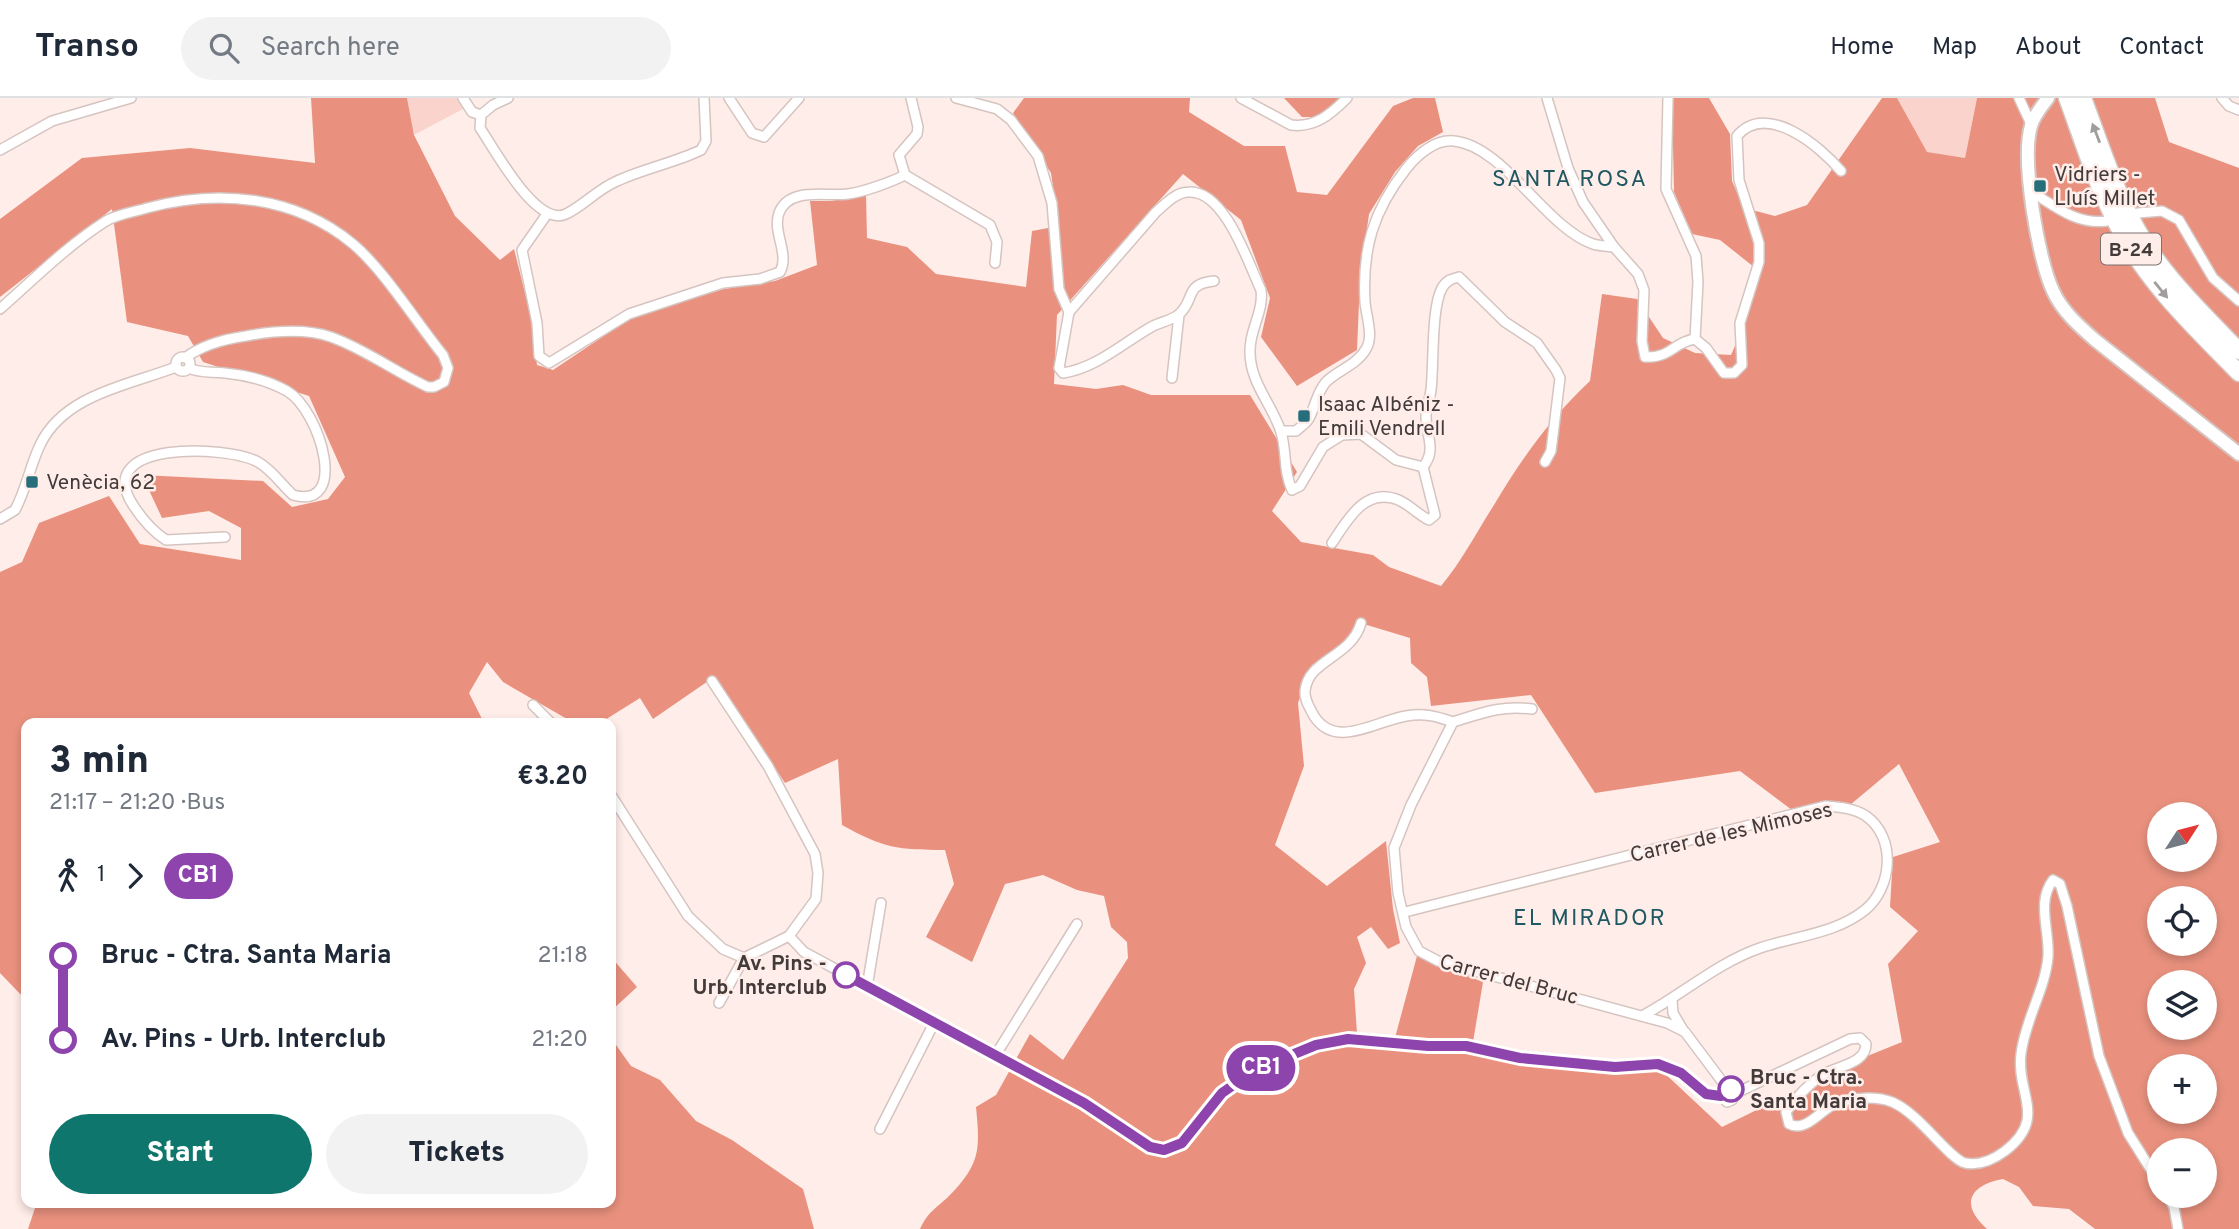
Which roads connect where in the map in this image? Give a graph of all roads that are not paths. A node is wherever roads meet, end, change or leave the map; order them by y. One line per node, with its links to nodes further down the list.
1 (131, 98): 21 (street)
2 (463, 98): 19 (street)
3 (508, 98): 19 (street)
4 (704, 98): 26 (street)
5 (729, 98): 6 (street)
6 (799, 98)
7 (911, 98): 23 (street)
8 (956, 98): 33 (street)
9 (1241, 98): 10 (street)
10 (1348, 98)
11 (1547, 98): 28 (street)
12 (1668, 98): 35 (street)
13 (2019, 98): 20 (street)
14 (2048, 98): 20 (street)
15 (2067, 98): 38 (highway, B-24, one-way to 38)
16 (2083, 98): 36 (highway, B-24, one-way to 16)
17 (2222, 98): 18 (street)
18 (2239, 110)
19 (481, 115): 26 (street)
20 (2031, 124): 24 (street)
21 (0, 150)
22 (1841, 172): 35 (street)
23 (905, 175): 26 (street); 29 (street)
24 (2032, 192): 27 (street); 41 (street)
25 (2138, 213): 31 (street)
26 (547, 215)
27 (2107, 222)
28 (1614, 247): 35 (street); 40 (street)
29 (995, 263)
30 (1214, 281): 34 (street)
31 (2239, 302)
32 (0, 309): 37 (street)
33 (1069, 312): 34 (street); 40 (street)
34 (1180, 314): 39 (street)
35 (1695, 339)
36 (2239, 351)
37 (187, 363): 44 (street); 45 (street)
38 (2239, 373)
39 (1172, 378)
40 (1281, 431): 43 (street)
41 (2239, 454)
42 (1545, 461): 43 (street)
43 (1423, 467): 46 (street)
44 (0, 519)
45 (225, 537)
46 (1332, 542)
47 (1361, 623): 52 (street)
48 (712, 681): 57 (street)
49 (533, 705): 51 (street)
50 (1532, 709): 52 (street)
51 (546, 718)
52 (1453, 722): 55 (street, Carrer del Bruc)
53 (616, 803): 58 (street)
54 (881, 903): 59 (street)
55 (1405, 912): 60 (street, Carrer de les Mimoses); 62 (street, Carrer del Bruc)
56 (1076, 925): 65 (street)
57 (789, 936): 58 (street); 59 (street)
58 (744, 958): 61 (street)
59 (867, 987): 63 (street)
60 (1672, 1000): 62 (street, Carrer de les Mimoses); 64 (street)
61 (719, 1003)
62 (1644, 1015): 64 (street, Carrer del Bruc)
63 (934, 1023): 65 (street); 67 (street)
64 (1685, 1032): 66 (street)
65 (995, 1056): 66 (street)
66 (1727, 1093): 68 (street)
67 (880, 1129)
68 (2147, 1163)
69 (2174, 1208): 70 (street)
70 (2178, 1229)

